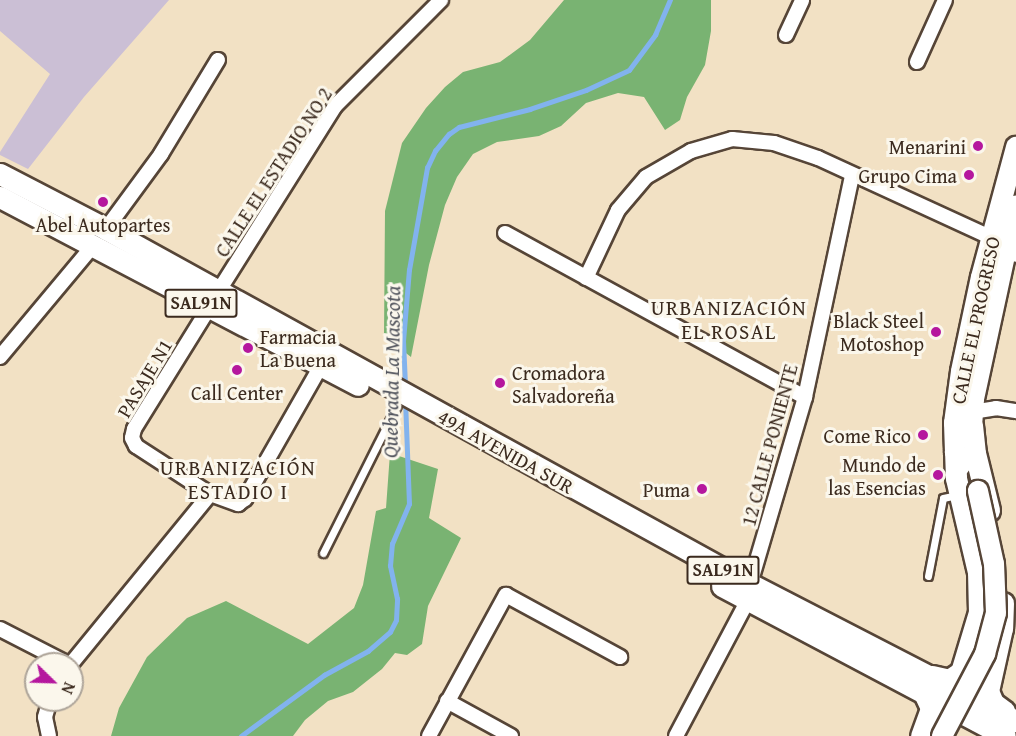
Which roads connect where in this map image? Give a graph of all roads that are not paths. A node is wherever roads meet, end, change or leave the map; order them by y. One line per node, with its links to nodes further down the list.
1 (441, 0): 17 (street, CALLE EL ESTADIO NO 2)
2 (802, 0): 4 (street)
3 (945, 0): 6 (street)
4 (786, 35)
5 (218, 60): 12 (street)
6 (917, 62)
7 (1016, 147): 15 (street, CALLE EL PROGRESO)
8 (0, 174): 12 (main road, 49A AVENIDA SUR / SAL91N)
9 (852, 175): 15 (street); 16 (street); 20 (street, 12 CALLE PONIENTE)
10 (0, 198): 14 (main road, 49A AVENIDA SUR / SAL91N)
11 (1016, 205): 15 (street, CALLE EL PROGRESO)
12 (106, 229): 17 (main road, 49A AVENIDA SUR / SAL91N)
13 (504, 233): 16 (street)
14 (92, 247): 17 (main road, 49A AVENIDA SUR / SAL91N); 18 (street)
15 (1005, 247): 23 (street, CALLE EL PROGRESO); 24 (street, CALLE EL PROGRESO)
16 (586, 278): 20 (street)
17 (214, 300): 19 (main road, 49A AVENIDA SUR / SAL91N); 21 (main road, 49A AVENIDA SUR / SAL91N); 26 (street, PASAJE N1)
18 (0, 357)
19 (321, 366): 21 (main road, 49A AVENIDA SUR / SAL91N); 26 (street, PASAJE N1)
20 (805, 397): 29 (street, 12 CALLE PONIENTE)
21 (397, 400): 27 (lane); 29 (main road, 49A AVENIDA SUR / SAL91N)
22 (1016, 411): 23 (street)
23 (972, 419): 25 (street, CALLE EL PROGRESO); 36 (main road)
24 (955, 452): 25 (main road)
25 (969, 493): 28 (lane); 34 (main road); 41 (street, CALLE EL PROGRESO, bridge)
26 (210, 494): 32 (street)
27 (323, 553)
28 (928, 576)
29 (749, 592): 35 (main road, 49A AVENIDA SUR / SAL91N); 37 (main road, 49A AVENIDA SUR / SAL91N); 45 (street, 12 CALLE PONIENTE)
30 (0, 629): 31 (street)
31 (46, 652)
32 (80, 652)
33 (620, 657): 38 (street)
34 (966, 659): 35 (main road); 36 (main road)
35 (920, 672): 40 (main road, 49A AVENIDA SUR / SAL91N)
36 (990, 677): 40 (main road)
37 (925, 695): 41 (main road); 49 (main road, 49A AVENIDA SUR / SAL91N)
38 (447, 701): 43 (street); 44 (street)
39 (46, 712): 42 (street)
40 (1016, 721)
41 (929, 735): 46 (main road)
42 (49, 736)
43 (429, 736)
44 (511, 736)
45 (676, 736)
46 (951, 736)
47 (973, 736): 48 (main road)
48 (994, 736)
49 (1005, 736)

